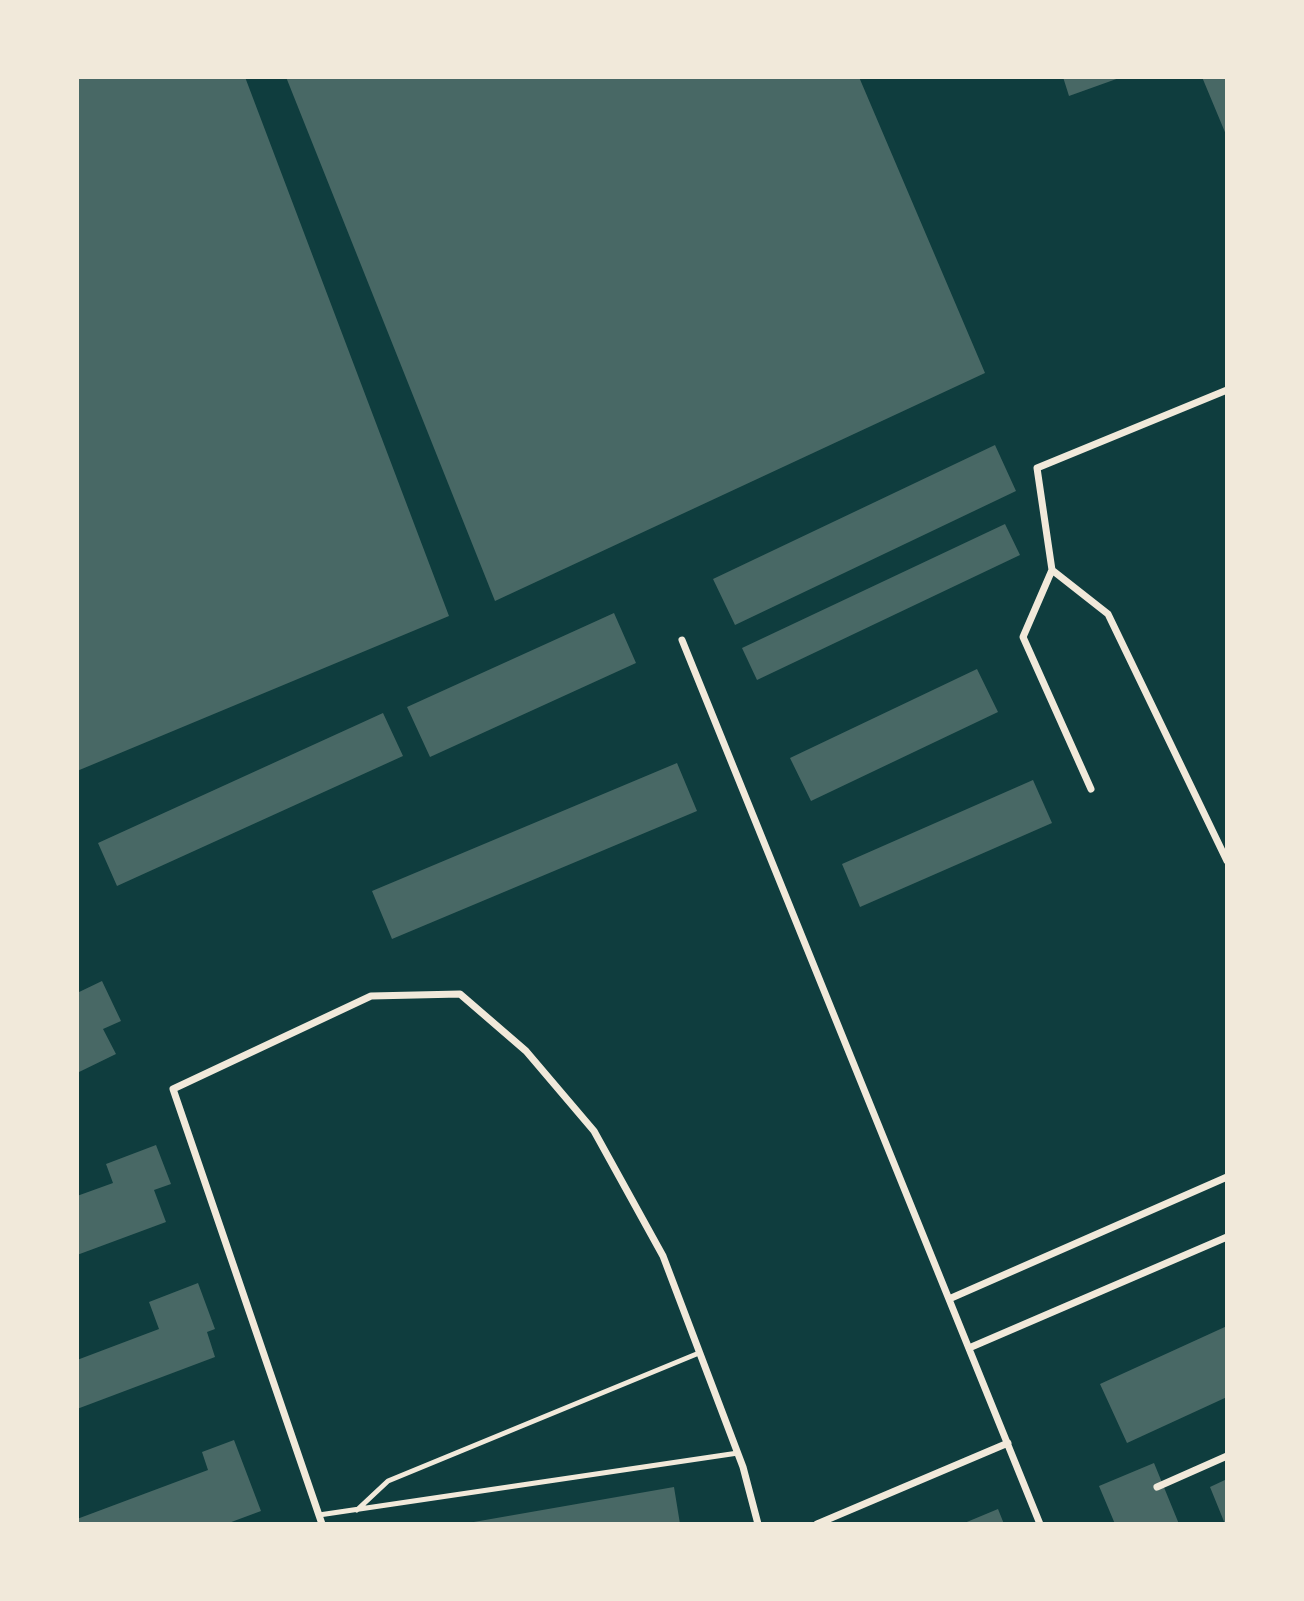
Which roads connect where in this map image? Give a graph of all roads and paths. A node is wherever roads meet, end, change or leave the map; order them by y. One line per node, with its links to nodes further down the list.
1 (1227, 390): 2 (street)
2 (1052, 570): 4 (street); 5 (street)
3 (682, 640): 8 (street)
4 (1091, 789)
5 (1227, 861)
6 (1227, 1177): 8 (street)
7 (1227, 1237): 9 (street)
8 (949, 1299): 9 (street)
9 (969, 1348): 11 (street)
10 (699, 1353): 12 (street); 15 (lane); 16 (street)
11 (1008, 1443): 19 (street); 20 (street)
12 (738, 1453): 15 (lane); 18 (street)
13 (1227, 1456): 14 (street)
14 (1157, 1487)
15 (357, 1510): 16 (lane)
16 (319, 1516): 17 (street)
17 (322, 1524)
18 (758, 1524)
19 (817, 1524)
20 (1040, 1524)

